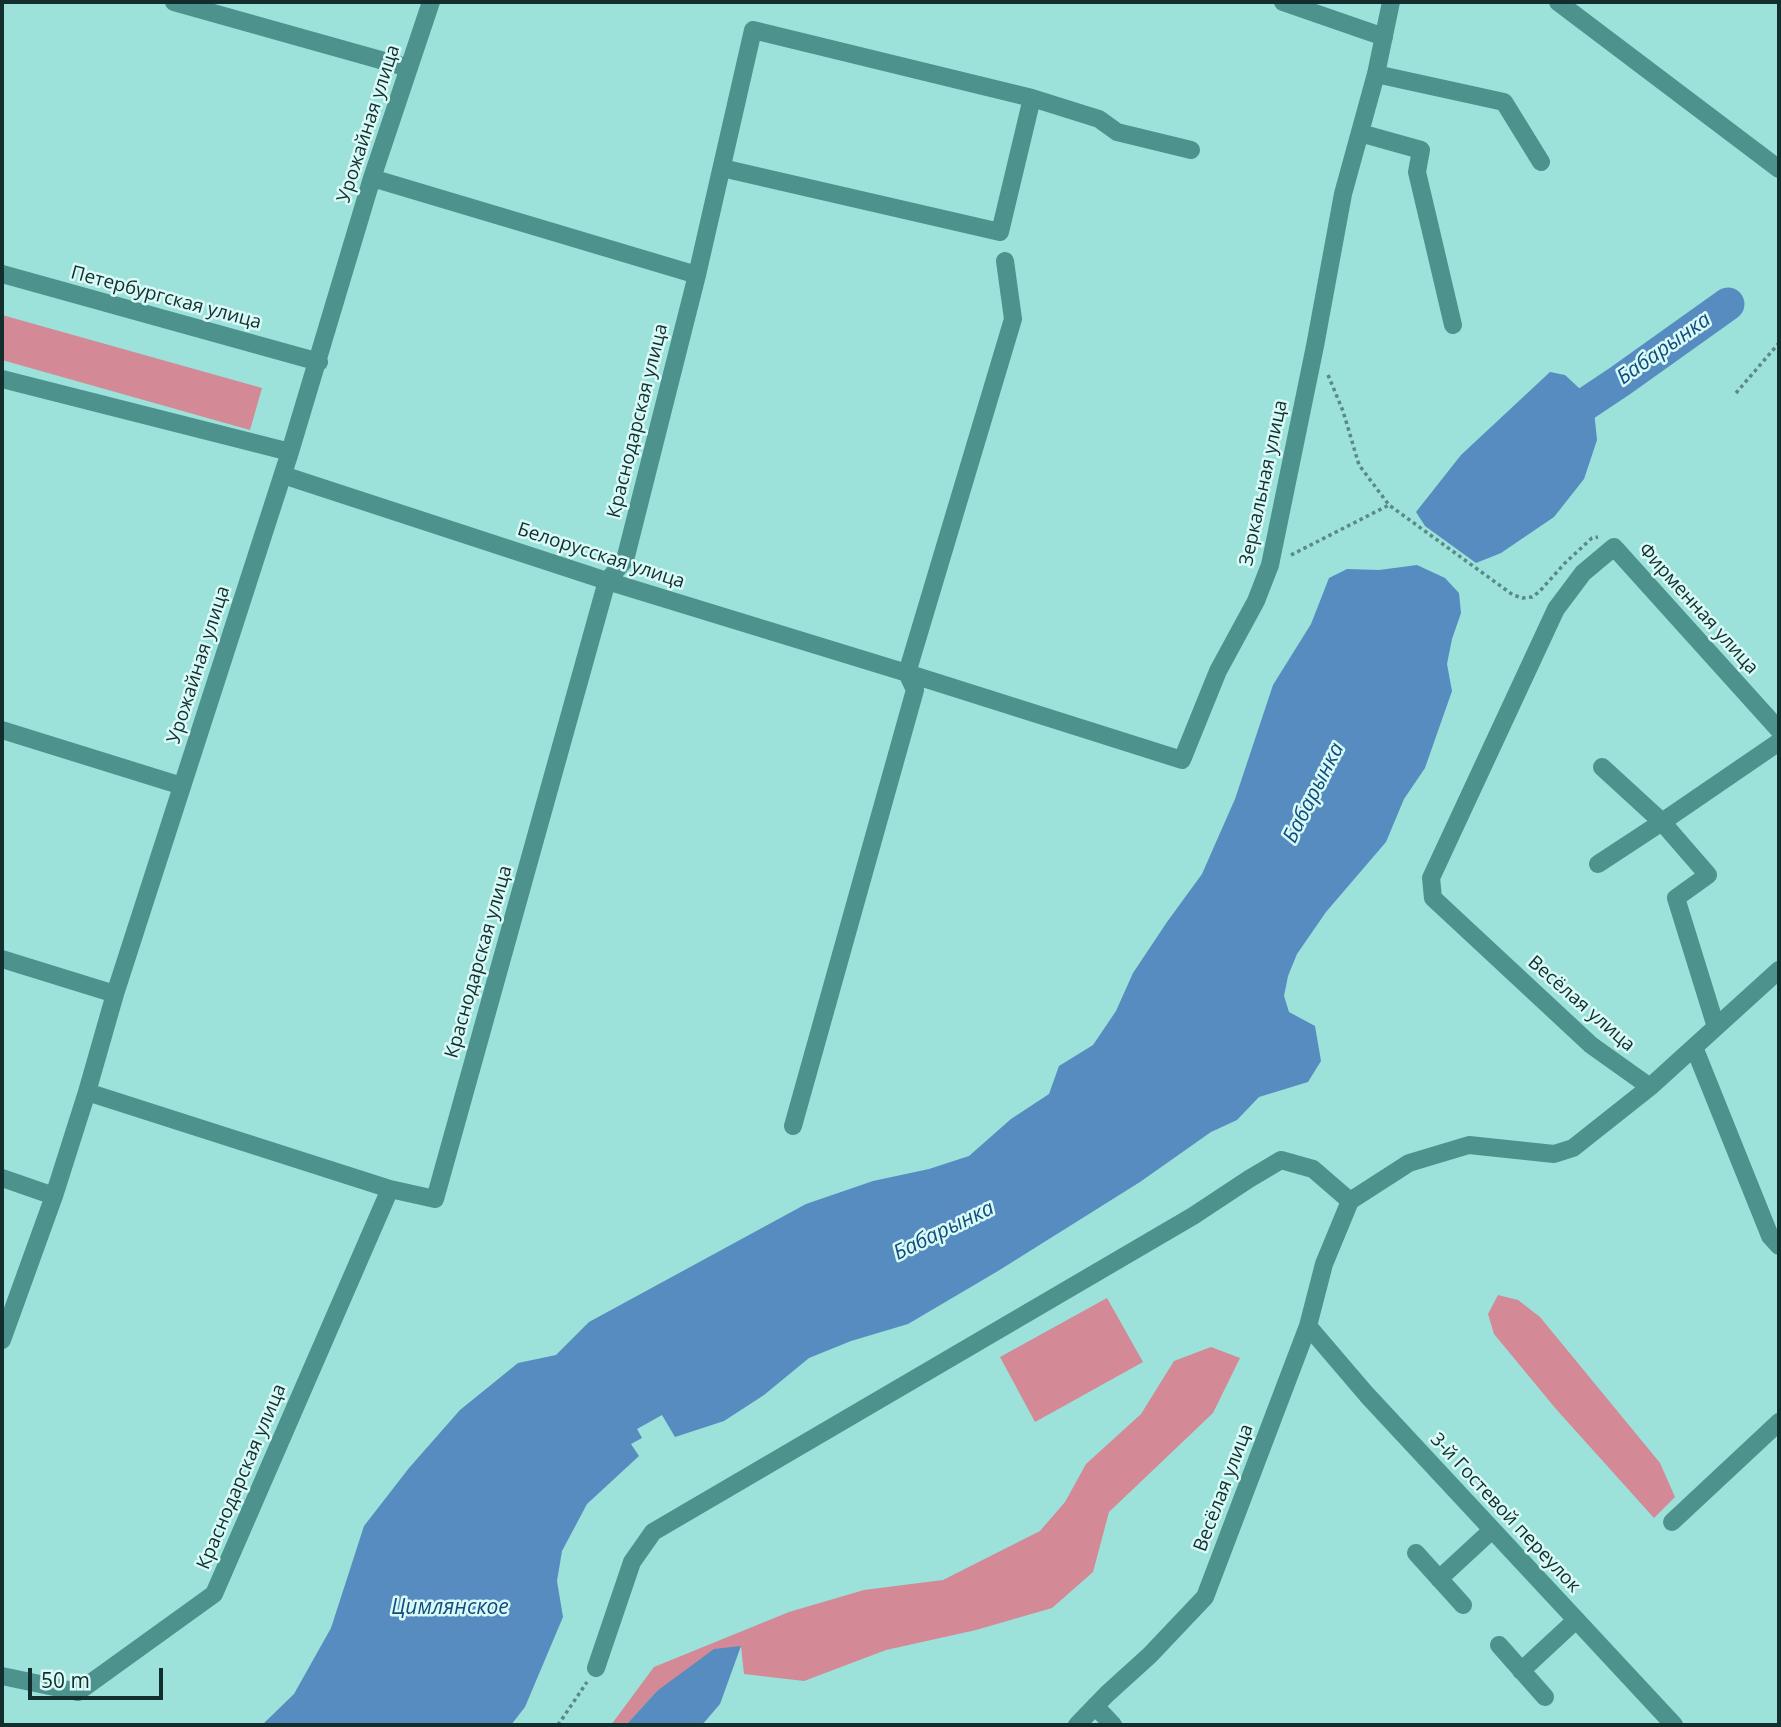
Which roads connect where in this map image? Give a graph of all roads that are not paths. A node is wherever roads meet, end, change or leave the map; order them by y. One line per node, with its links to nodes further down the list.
1 (174, 2): 7 (street)
2 (431, 2): 7 (street, Урожайная улица)
3 (1283, 2): 6 (street)
4 (1391, 2): 6 (street, Зеркальная улица)
5 (1558, 2): 14 (street)
6 (1384, 37): 8 (street, Зеркальная улица)
7 (409, 68): 15 (street, Урожайная улица)
8 (1376, 74): 10 (street, Зеркальная улица); 12 (street)
9 (1032, 98): 11 (street); 13 (street); 13 (street, Краснодарская улица)
10 (1360, 133): 19 (street); 26 (street, Зеркальная улица)
11 (1191, 150)
12 (1541, 162)
13 (722, 168): 18 (street, Краснодарская улица)
14 (1779, 169)
15 (372, 178): 18 (street); 20 (street, Урожайная улица)
16 (1005, 261): 26 (street)
17 (2, 274): 20 (street, Петербургская улица)
18 (697, 275): 25 (street, Краснодарская улица)
19 (1453, 325)
20 (319, 362): 22 (street, Урожайная улица)
21 (2, 379): 22 (street)
22 (290, 452): 23 (street, Урожайная улица)
23 (283, 475): 25 (street, Белорусская улица); 31 (street, Урожайная улица)
24 (1614, 547): 28 (street, Фирменная улица); 39 (street, Весёлая улица)
25 (607, 581): 26 (street, Белорусская улица); 43 (street, Краснодарская улица)
26 (907, 673): 41 (street)
27 (2, 730): 31 (street)
28 (1779, 730)
29 (1779, 742): 32 (street)
30 (1602, 767): 32 (street)
31 (182, 786): 36 (street, Урожайная улица)
32 (1662, 822): 33 (street); 37 (street)
33 (1598, 864)
34 (2, 959): 36 (street)
35 (1779, 970): 37 (street)
36 (114, 994): 40 (street, Урожайная улица)
37 (1716, 1027): 38 (street)
38 (1694, 1047): 39 (street); 46 (street)
39 (1650, 1087): 45 (street)
40 (87, 1092): 43 (street); 44 (street, Урожайная улица)
41 (793, 1126)
42 (2, 1178): 44 (street)
43 (390, 1189): 59 (street, Краснодарская улица)
44 (54, 1196): 48 (street, Урожайная улица)
45 (1350, 1201): 47 (street, Весёлая улица); 57 (street)
46 (1779, 1246)
47 (1308, 1326): 51 (street, 3-й Гостевой переулок); 61 (street, Весёлая улица)
48 (2, 1340)
49 (1779, 1422): 50 (street)
50 (1672, 1522)
51 (1492, 1530): 53 (street); 55 (street, 3-й Гостевой переулок)
52 (1416, 1553): 53 (street)
53 (1439, 1579): 54 (street)
54 (1463, 1605)
55 (1576, 1620): 58 (street); 64 (street, 3-й Гостевой переулок)
56 (1499, 1645): 58 (street)
57 (596, 1668)
58 (1521, 1671): 60 (street)
59 (2, 1676)
60 (1545, 1697)
61 (1095, 1706): 62 (street, Весёлая улица); 63 (street)
62 (1077, 1725)
63 (1113, 1725)
64 (1674, 1725)

